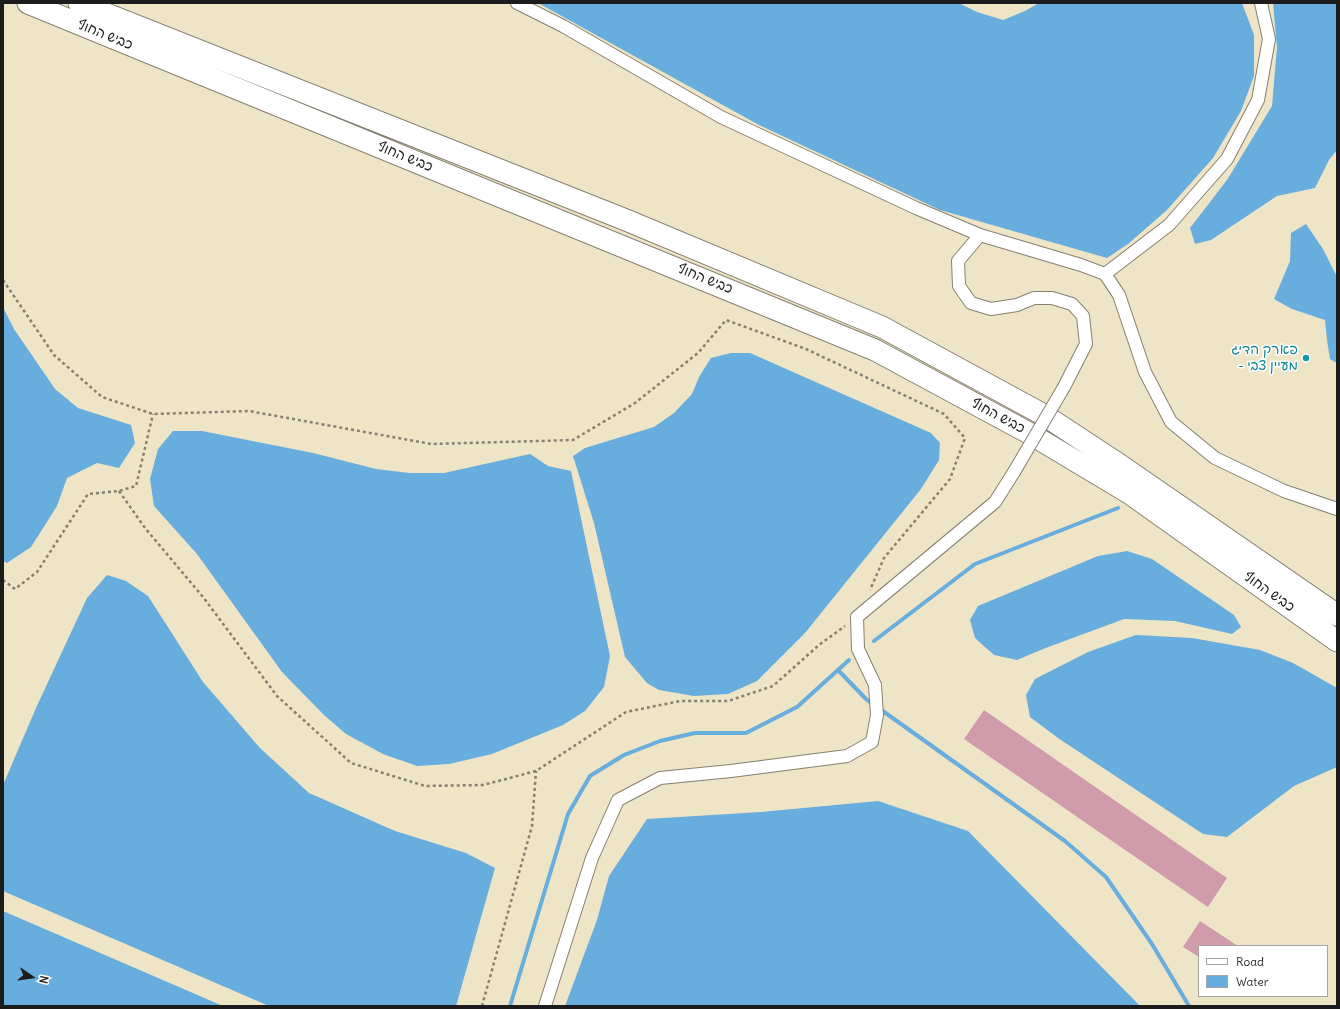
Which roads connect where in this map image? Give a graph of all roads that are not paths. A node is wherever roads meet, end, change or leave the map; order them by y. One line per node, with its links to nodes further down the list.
1 (28, 3): 9 (highway, כביש החוף)
2 (79, 3): 8 (highway, כביש החוף)
3 (517, 3): 5 (street)
4 (1261, 3): 6 (street)
5 (980, 235): 6 (street); 10 (street, bridge)
6 (1105, 274): 7 (street)
7 (1337, 509)
8 (1337, 615)
9 (1337, 641)
10 (545, 1006)

